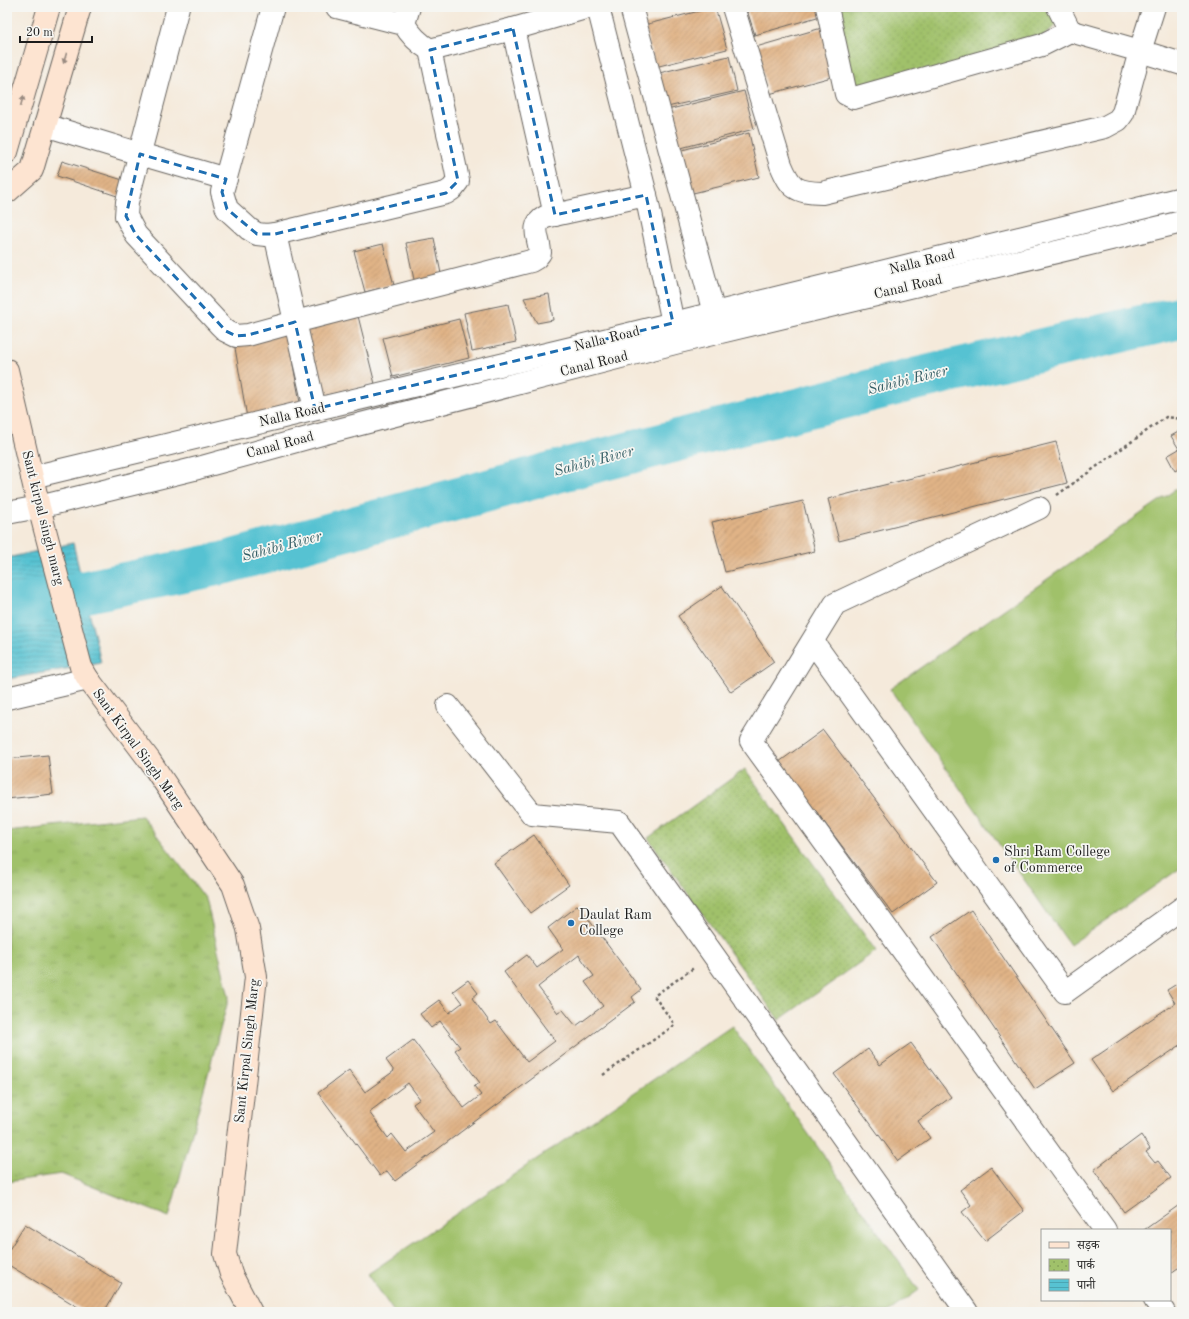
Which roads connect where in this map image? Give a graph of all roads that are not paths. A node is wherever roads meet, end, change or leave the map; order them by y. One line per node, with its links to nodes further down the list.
1 (49, 7): 20 (street, one-way to 1)
2 (80, 7): 19 (street, one-way to 19)
3 (178, 7): 21 (street)
4 (273, 7): 22 (street)
5 (337, 7): 13 (street)
6 (589, 7): 14 (street)
7 (598, 7): 24 (street)
8 (631, 7): 29 (street)
9 (733, 7): 17 (street)
10 (827, 7): 15 (street)
11 (1058, 7): 15 (street)
12 (1154, 7): 17 (street)
13 (406, 16): 16 (street)
14 (513, 29): 16 (street); 26 (street)
15 (1070, 31): 17 (street)
16 (430, 50): 28 (street)
17 (1140, 51): 18 (street)
18 (1182, 64)
19 (45, 125): 21 (street); 23 (street)
20 (7, 152)
21 (140, 154): 22 (street); 30 (street)
22 (226, 179): 28 (street)
23 (7, 192)
24 (646, 195): 26 (street); 31 (street)
25 (1182, 198): 29 (street, Nalla Road)
26 (555, 215): 30 (street)
27 (1182, 222): 37 (street, Canal Road)
28 (275, 234): 30 (street)
29 (714, 313): 31 (street, Nalla Road)
30 (295, 322): 33 (street)
31 (673, 323): 33 (street, Nalla Road)
32 (7, 370): 34 (street, Sant kirpal singh marg)
33 (315, 410): 34 (street, Nalla Road)
34 (32, 477): 37 (street, Sant kirpal singh marg)
35 (1038, 508): 38 (street)
36 (7, 513): 37 (street, Canal Road)
37 (42, 516): 39 (street, Sant kirpal singh marg)
38 (812, 642): 42 (street); 43 (street)
39 (84, 673): 40 (street); 45 (street, Sant Kirpal Singh Marg)
40 (7, 698)
41 (448, 706): 46 (street)
42 (1182, 908)
43 (1104, 1229)
44 (1156, 1301): 47 (street)
45 (251, 1312)
46 (967, 1312)
47 (1164, 1312)

